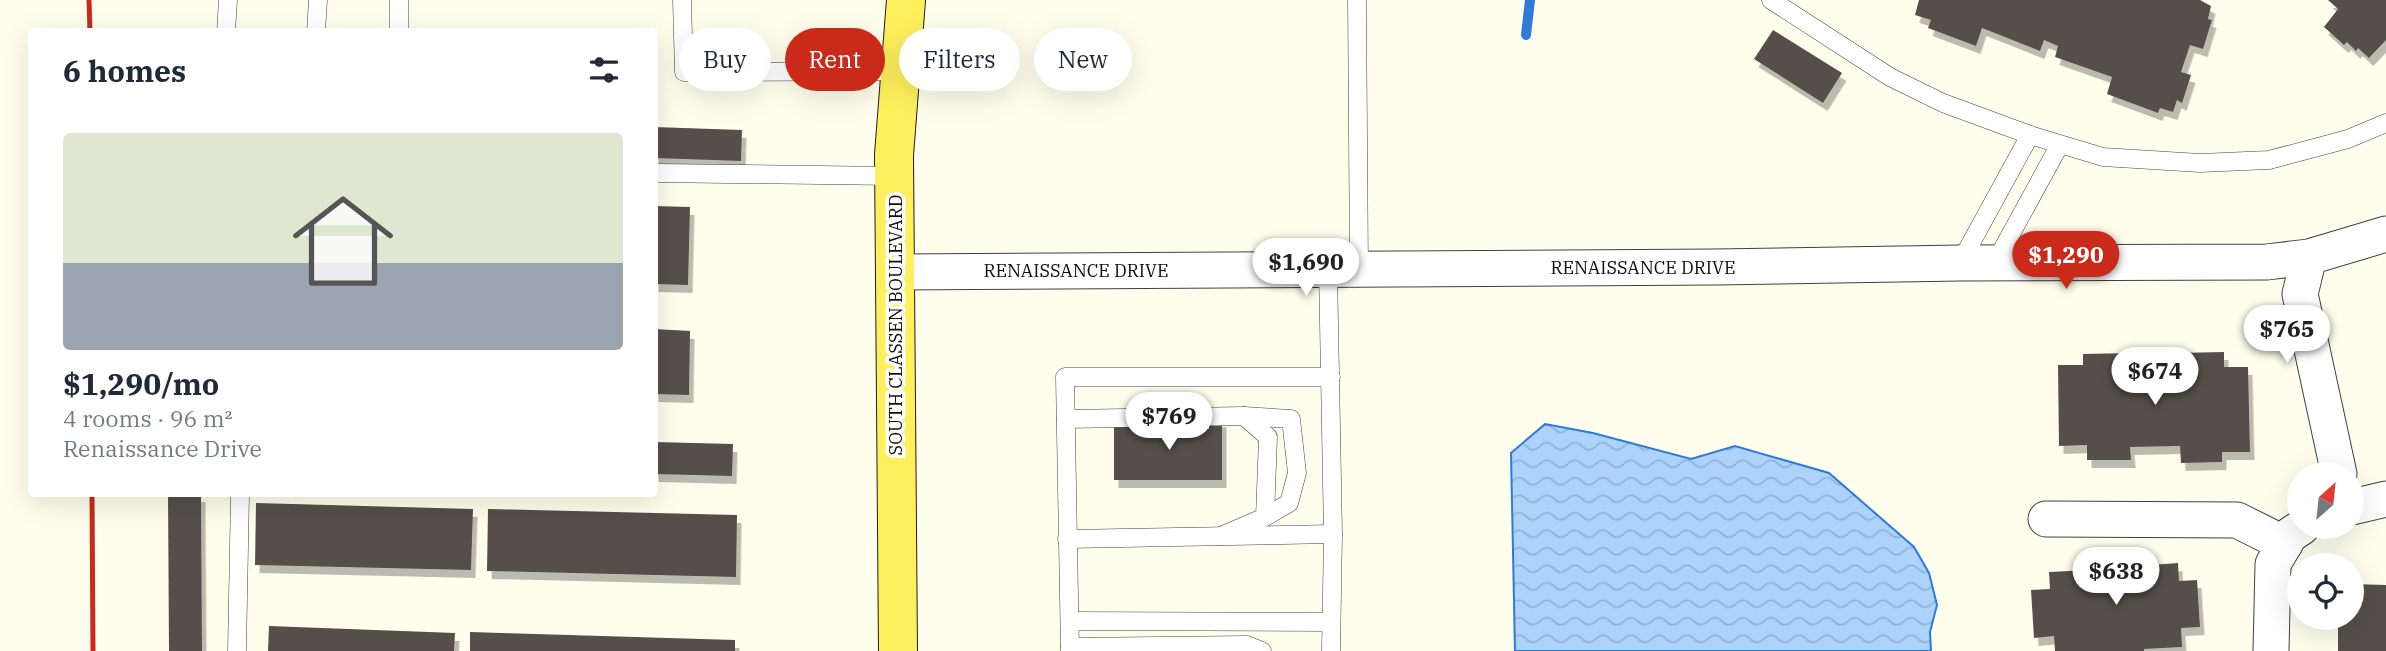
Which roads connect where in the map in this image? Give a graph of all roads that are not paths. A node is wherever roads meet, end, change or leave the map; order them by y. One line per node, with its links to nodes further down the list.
1 (228, 0): 8 (lane)
2 (318, 0): 9 (lane)
3 (399, 0): 10 (lane)
4 (682, 0): 12 (lane)
5 (906, 0): 11 (main road, SOUTH CLASSEN BOULEVARD)
6 (1357, 0): 23 (lane)
7 (1771, 0): 15 (lane)
8 (226, 28)
9 (316, 28)
10 (399, 28)
11 (904, 28)
12 (899, 71)
13 (900, 91): 18 (main road, SOUTH CLASSEN BOULEVARD)
14 (2386, 123): 16 (lane)
15 (2030, 135): 16 (lane); 21 (lane)
16 (2059, 146): 22 (lane)
17 (658, 173): 18 (lane)
18 (894, 176): 24 (main road, SOUTH CLASSEN BOULEVARD)
19 (2386, 234): 20 (street, RENAISSANCE DRIVE)
20 (2309, 257): 22 (street, RENAISSANCE DRIVE); 28 (street)
21 (1960, 262): 22 (street, RENAISSANCE DRIVE); 23 (street, RENAISSANCE DRIVE)
22 (1996, 263)
23 (1343, 270): 24 (street, RENAISSANCE DRIVE); 25 (lane)
24 (896, 272): 43 (main road, SOUTH CLASSEN BOULEVARD)
25 (1331, 377): 27 (lane); 35 (lane)
26 (1244, 416): 27 (lane); 32 (lane); 32 (lane)
27 (1066, 419): 37 (lane)
28 (2336, 462)
29 (240, 497): 42 (lane)
30 (2386, 499): 31 (street)
31 (2364, 504)
32 (1265, 517): 36 (lane)
33 (2046, 519): 34 (street)
34 (2287, 533)
35 (1333, 534): 36 (lane); 40 (lane)
36 (1221, 536): 37 (lane)
37 (1067, 539): 39 (lane)
38 (2291, 539): 46 (street)
39 (1070, 621): 40 (lane); 41 (lane)
40 (1331, 622): 45 (lane)
41 (1070, 649): 44 (lane)
42 (237, 651)
43 (898, 651)
44 (1262, 651)
45 (1331, 651)
46 (2271, 651)

